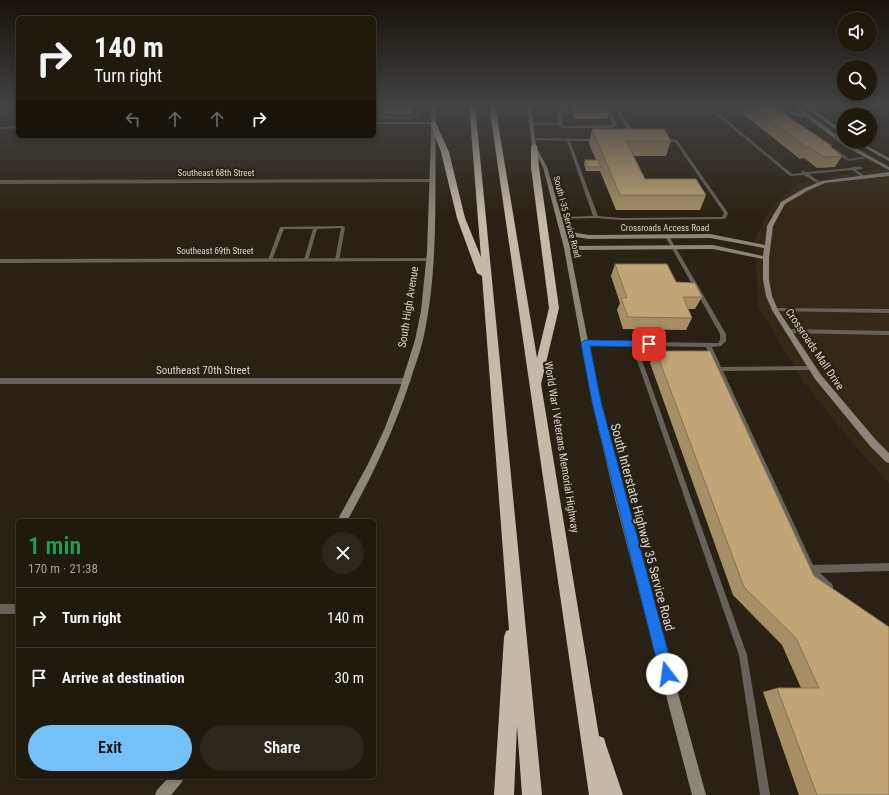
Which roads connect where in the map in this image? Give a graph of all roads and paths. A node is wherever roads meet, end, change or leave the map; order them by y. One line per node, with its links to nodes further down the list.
1 (433, 142): 21 (street, South High Avenue)
2 (441, 142): 38 (highway)
3 (475, 142): 38 (highway)
4 (498, 142): 51 (highway, World War I Veterans Memorial Highway)
5 (544, 142): 10 (lane)
6 (569, 142): 24 (lane)
7 (677, 142): 24 (lane)
8 (752, 142): 18 (lane)
9 (843, 142): 13 (street)
10 (533, 143): 25 (street, South I-35 Service Road); 51 (highway)
11 (830, 148): 14 (lane)
12 (868, 148): 15 (street)
13 (868, 157): 14 (lane); 17 (street)
14 (848, 160): 16 (lane)
15 (889, 160)
16 (852, 168): 18 (lane); 20 (lane)
17 (889, 169)
18 (803, 172): 23 (lane)
19 (889, 174): 20 (street, Crossroads Mall Drive)
20 (864, 177): 23 (street, Crossroads Mall Drive)
21 (433, 180): 22 (street, Southeast 68th Street); 36 (street, South High Avenue)
22 (0, 182)
23 (820, 184): 30 (street, Crossroads Mall Drive)
24 (596, 217): 25 (lane)
25 (559, 218): 27 (street, South I-35 Service Road)
26 (315, 228): 33 (lane); 34 (lane); 35 (lane)
27 (562, 230): 28 (street, Crossroads Access Road); 31 (street, South I-35 Service Road)
28 (666, 236): 29 (lane); 30 (street, Crossroads Access Road)
29 (672, 247): 31 (street, Crossroads Access Road); 32 (street, Crossroads Access Road); 46 (lane)
30 (767, 247): 32 (street, Crossroads Mall Drive)
31 (567, 248): 40 (street, South I-35 Service Road)
32 (766, 258): 39 (street, Crossroads Mall Drive)
33 (270, 260): 34 (street, Southeast 69th Street); 37 (street, Southeast 69th Street)
34 (306, 260): 35 (street, Southeast 69th Street)
35 (337, 260): 36 (street, Southeast 69th Street)
36 (429, 260): 50 (street, South High Avenue)
37 (0, 261)
38 (487, 287): 57 (highway)
39 (775, 310): 41 (lane); 42 (street, Crossroads Mall Drive)
40 (579, 311): 44 (street, South Interstate Highway 35 Service Road)
41 (889, 311)
42 (787, 331): 43 (lane); 48 (street, Crossroads Mall Drive)
43 (889, 333)
44 (585, 343): 45 (lane); 67 (street, South Interstate Highway 35 Service Road)
45 (634, 344): 46 (lane); 68 (lane)
46 (708, 345): 47 (lane)
47 (719, 368): 48 (lane); 55 (lane)
48 (812, 368): 52 (street, Crossroads Mall Drive)
49 (0, 381): 50 (street, Southeast 70th Street)
50 (406, 381): 53 (street, South High Avenue)
51 (535, 388): 60 (highway, World War I Veterans Memorial Highway)
52 (889, 459)
53 (343, 519)
54 (889, 567): 55 (lane)
55 (811, 569): 56 (lane)
56 (835, 592)
57 (514, 594): 63 (highway); 64 (highway)
58 (16, 608): 59 (street)
59 (0, 609)
60 (585, 708): 65 (highway, World War I Veterans Memorial Highway); 66 (highway)
61 (175, 779): 62 (street)
62 (162, 795)
63 (504, 795)
64 (532, 795)
65 (599, 795)
66 (613, 795)
67 (699, 795)
68 (765, 795)

